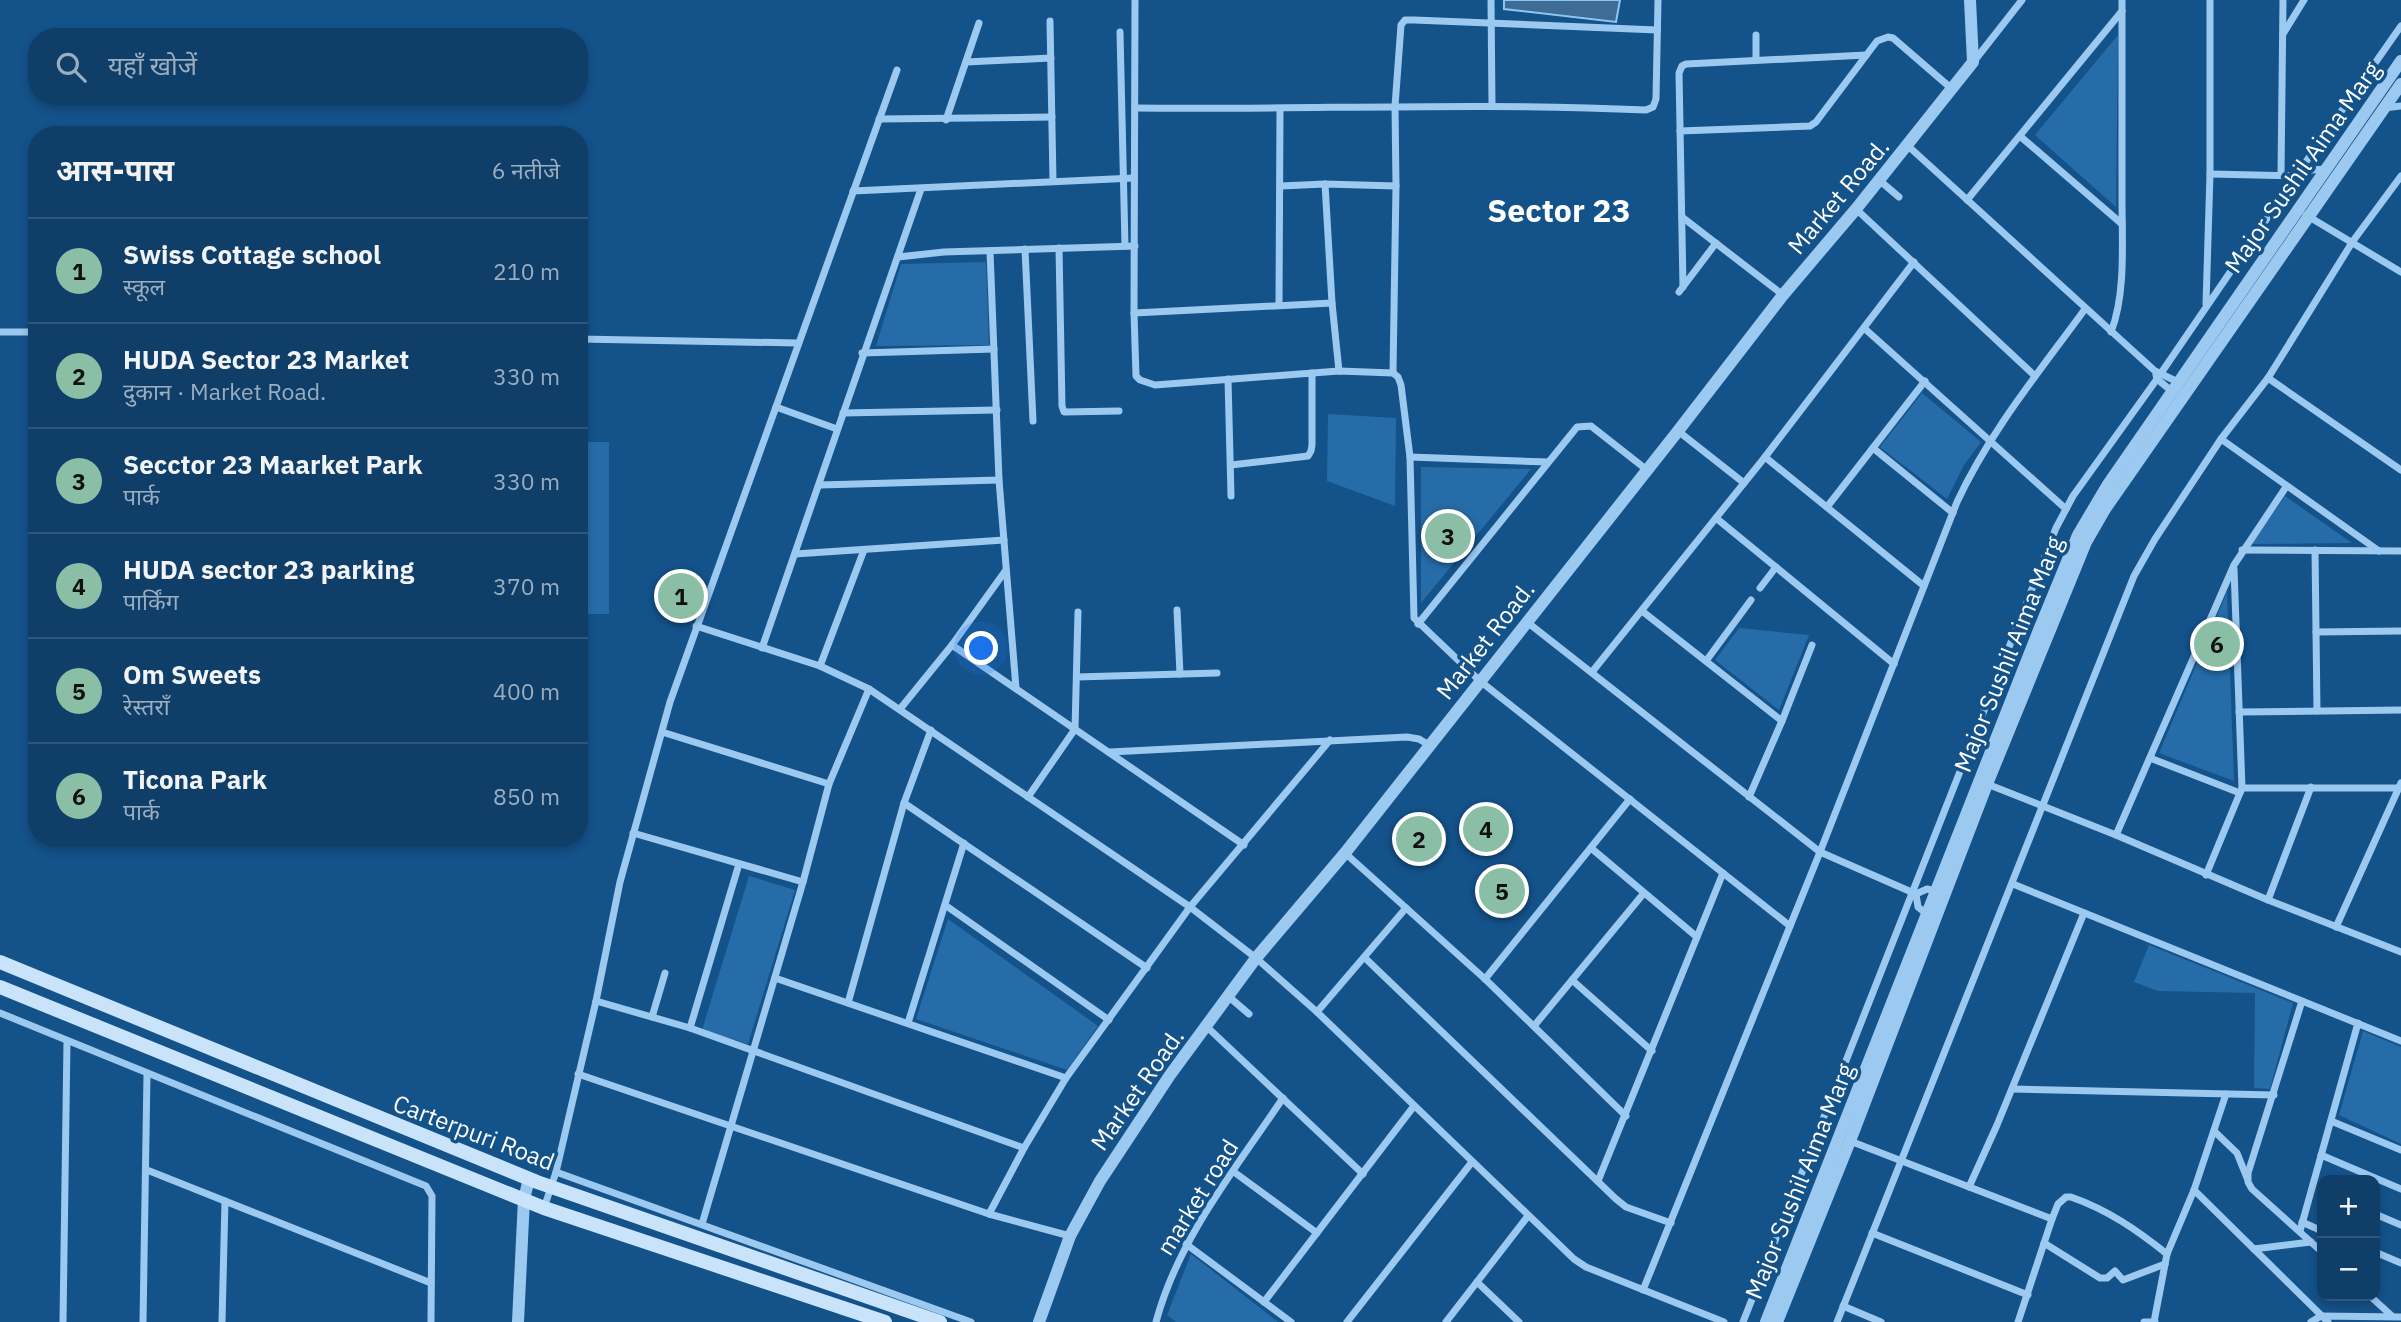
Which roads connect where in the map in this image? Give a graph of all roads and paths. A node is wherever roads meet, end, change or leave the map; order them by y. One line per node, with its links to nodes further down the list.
1 (1135, 0): 31 (street)
2 (1491, 0): 12 (street)
3 (1658, 0): 15 (street)
4 (1970, 0): 24 (street)
5 (2022, 0): 24 (street)
6 (2122, 0): 10 (street)
7 (2210, 0): 41 (street)
8 (2283, 0): 17 (street)
9 (2304, 0): 17 (street)
10 (2122, 11): 38 (street); 59 (street)
11 (1050, 21): 20 (street)
12 (1491, 22): 15 (street); 28 (street); 29 (street)
13 (979, 23): 23 (street)
14 (2401, 26): 42 (street)
15 (1657, 30): 28 (street)
16 (1120, 32): 46 (street)
17 (2283, 35): 43 (street)
18 (1756, 36): 21 (street)
19 (1866, 55): 21 (street); 27 (street); 37 (street)
20 (1051, 58): 23 (street); 34 (street)
21 (1756, 60): 37 (street)
22 (2401, 61): 40 (street, Major Sushil Aima Marg)
23 (966, 62): 36 (street)
24 (1973, 62): 27 (street, Market Road.)
25 (897, 70): 35 (street)
26 (2401, 84): 32 (street, Major Sushil Aima Marg)
27 (1952, 89): 39 (street, Market Road.)
28 (1492, 105): 29 (street)
29 (1395, 106): 33 (street); 51 (street)
30 (2401, 106): 32 (street)
31 (1135, 108): 33 (street); 45 (street)
32 (2384, 108): 57 (street, Major Sushil Aima Marg)
33 (1280, 109): 50 (street)
34 (1052, 117): 36 (street); 48 (street)
35 (879, 119): 36 (street); 53 (street)
36 (946, 120)
37 (1680, 131): 58 (street)
38 (2021, 137): 55 (street); 59 (street)
39 (1907, 145): 47 (street, Market Road.); 55 (street)
40 (2326, 169): 42 (street); 57 (street, Major Sushil Aima Marg)
41 (2210, 174): 43 (street); 73 (street)
42 (2298, 174): 43 (street); 73 (street)
43 (2281, 175)
44 (2401, 176): 60 (street)
45 (1134, 178): 46 (street); 63 (street)
46 (1124, 179): 48 (street); 62 (street)
47 (1880, 180): 54 (street); 56 (street, Market Road.)
48 (1052, 181): 52 (street)
49 (1325, 184): 50 (street); 51 (street); 71 (street)
50 (1280, 186): 72 (street)
51 (1396, 186): 86 (street)
52 (921, 189): 53 (street); 67 (street)
53 (853, 191): 81 (street)
54 (1899, 197)
55 (1967, 201): 74 (street)
56 (1856, 209): 68 (street); 70 (street, Market Road.)
57 (2302, 213): 60 (street); 92 (street, Major Sushil Aima Marg)
58 (1682, 217): 61 (street); 61 (street)
59 (2122, 224): 79 (street)
60 (2353, 241): 69 (street); 89 (street)
61 (1716, 243): 70 (street)
62 (1125, 246): 63 (street); 64 (street)
63 (1135, 246): 75 (street)
64 (1059, 248): 65 (street); 95 (street)
65 (1026, 249): 66 (street); 97 (street)
66 (990, 251): 67 (street); 82 (street)
67 (898, 257): 83 (street)
68 (1914, 261): 76 (street); 88 (street)
69 (2401, 272)
70 (1783, 295): 99 (street, Market Road.)
71 (1332, 303): 72 (street); 84 (street)
72 (1279, 305): 75 (street)
73 (2206, 306): 87 (street)
74 (2085, 309): 79 (street); 88 (street)
75 (1134, 313): 90 (street)
76 (1864, 328): 91 (street); 104 (street)
77 (0, 331): 78 (street)
78 (28, 332)
79 (2111, 332): 87 (street)
80 (588, 339): 81 (street)
81 (798, 343): 93 (street)
82 (994, 349): 83 (street); 94 (street)
83 (862, 353): 96 (street)
84 (1339, 371): 85 (street); 86 (street)
85 (1312, 373): 90 (street); 106 (street)
86 (1394, 373): 103 (street)
87 (2158, 374): 92 (street); 115 (street)
88 (2035, 376): 101 (street)
89 (2268, 378): 100 (street); 108 (street)
90 (1228, 379): 106 (street)
91 (1925, 381): 101 (street); 102 (street)
92 (2180, 390): 164 (street, Major Sushil Aima Marg)
93 (776, 407): 98 (street); 136 (street)
94 (997, 410): 96 (street); 109 (street)
95 (1119, 411)
96 (843, 413): 98 (street)
97 (1033, 421)
98 (837, 429): 111 (street)
99 (1678, 431): 107 (street, Market Road.); 110 (street)
100 (2221, 439): 112 (street); 173 (street)
101 (1991, 440): 115 (street); 116 (street)
102 (1873, 448): 114 (street); 116 (street)
103 (1410, 457): 105 (street); 135 (street)
104 (1765, 457): 110 (street); 114 (street)
105 (1548, 462): 107 (street); 135 (street)
106 (1231, 465): 113 (street)
107 (1647, 470): 134 (street, Market Road.)
108 (2401, 470)
109 (999, 480): 111 (street); 118 (street)
110 (1744, 483): 117 (street)
111 (820, 485): 124 (street)
112 (2286, 487): 120 (street); 122 (street)
113 (1231, 496)
114 (1827, 508): 128 (street)
115 (2066, 509): 188 (street)
116 (1953, 513): 128 (street)
117 (1716, 518): 126 (street); 132 (street)
118 (1004, 540): 119 (street); 127 (street)
119 (864, 550): 124 (street); 144 (street)
120 (2242, 550): 121 (street); 125 (street)
121 (2315, 551): 122 (street); 138 (street)
122 (2379, 551): 123 (street)
123 (2401, 551)
124 (794, 554): 141 (street)
125 (2234, 565): 155 (street); 163 (street)
126 (1776, 567): 129 (street); 143 (street)
127 (1006, 570): 139 (street); 150 (street)
128 (1924, 586): 143 (street)
129 (1760, 588)
130 (1751, 600): 142 (street)
131 (1177, 610): 147 (street)
132 (1642, 611): 142 (street); 145 (street)
133 (1078, 612): 148 (street)
134 (1527, 622): 145 (street); 149 (street, Market Road.)
135 (1419, 624): 149 (street)
136 (696, 626): 141 (street); 159 (street)
137 (2401, 631): 138 (street)
138 (2316, 632): 154 (street)
139 (952, 645): 150 (street); 152 (street)
140 (1811, 645): 156 (street)
141 (762, 648): 144 (street)
142 (1706, 661): 156 (street)
143 (1894, 664): 179 (street)
144 (820, 666): 151 (street)
145 (1592, 672): 169 (street)
146 (1217, 673): 147 (street)
147 (1180, 674): 148 (street)
148 (1077, 677): 157 (street)
149 (1480, 681): 161 (street, Market Road.); 171 (street)
150 (1016, 688): 157 (street)
151 (869, 689): 152 (street); 165 (street)
152 (900, 709): 158 (street)
153 (2401, 710): 154 (street)
154 (2317, 711): 155 (street)
155 (2239, 712): 168 (street)
156 (1783, 721): 169 (street)
157 (1075, 729): 162 (street); 170 (street)
158 (931, 730): 170 (street); 172 (street)
159 (662, 732): 165 (street); 174 (street)
160 (1330, 740): 161 (street); 162 (street); 177 (street)
161 (1429, 744): 180 (street, Market Road.)
162 (1110, 752): 177 (street)
163 (2150, 758): 168 (street); 175 (street)
164 (1983, 782): 173 (street); 186 (street, Major Sushil Aima Marg); 238 (street, Major Sushil Aima Marg)
165 (829, 784): 184 (street)
166 (2400, 786): 167 (street); 196 (street)
167 (2311, 787): 168 (street); 189 (street)
168 (2241, 790): 183 (street)
169 (1749, 796): 179 (street)
170 (1028, 797): 191 (street)
171 (1630, 799): 178 (street); 182 (street)
172 (904, 803): 176 (street); 211 (street)
173 (2043, 806): 175 (street); 185 (street)
174 (633, 834): 181 (street); 209 (street)
175 (2116, 835): 183 (street)
176 (964, 843): 190 (street); 202 (street)
177 (1244, 845): 191 (street)
178 (1591, 848): 187 (street); 205 (street)
179 (1820, 852): 188 (street); 195 (street)
180 (1345, 853): 192 (street); 199 (street, Market Road.)
181 (739, 864): 184 (street); 221 (street)
182 (1723, 873): 195 (street); 197 (street)
183 (2206, 875): 189 (street)
184 (803, 882): 204 (street)
185 (2013, 884): 193 (street); 242 (street)
186 (1937, 891): 188 (street); 194 (street, Major Sushil Aima Marg)
187 (1644, 893): 197 (street); 206 (street)
188 (1914, 893): 194 (street); 305 (street)
189 (2268, 901): 196 (street)
190 (945, 905): 216 (street); 217 (street)
191 (1190, 907): 199 (street); 202 (street)
192 (1406, 908): 200 (street); 205 (street)
193 (2084, 913): 210 (street); 229 (street)
194 (1928, 915): 306 (street, Major Sushil Aima Marg)
195 (1790, 926): 264 (street)
196 (2336, 926): 198 (street)
197 (1697, 937): 224 (street)
198 (2401, 952)
199 (1256, 958): 208 (street, Market Road.); 212 (street)
200 (1365, 958): 212 (street); 250 (street)
201 (0, 962): 248 (main road, Carterpuri Road)
202 (1147, 968): 216 (street)
203 (665, 973): 215 (street)
204 (775, 978): 211 (street); 225 (street)
205 (1485, 979): 220 (street)
206 (1572, 980): 220 (street); 224 (street)
207 (0, 987): 257 (main road, Carterpuri Road)
208 (1228, 996): 214 (street); 219 (street, Market Road.)
209 (596, 1001): 215 (street); 227 (street)
210 (2302, 1001): 218 (street); 231 (street)
211 (848, 1003): 217 (street)
212 (1317, 1012): 233 (street)
213 (0, 1013): 222 (street)
214 (1249, 1014)
215 (652, 1017): 221 (street)
216 (1109, 1020): 228 (street)
217 (908, 1023): 228 (street)
218 (2358, 1023): 223 (street); 235 (street)
219 (1206, 1026): 232 (street); 271 (street, Market Road.)
220 (1534, 1026): 234 (street)
221 (690, 1028): 225 (street)
222 (67, 1041): 226 (street); 291 (street)
223 (2401, 1041)
224 (1652, 1051): 234 (street)
225 (753, 1052): 236 (street); 239 (street)
226 (147, 1074): 244 (street); 282 (street)
227 (578, 1074): 236 (street); 245 (street)
228 (1066, 1078): 239 (street)
229 (2012, 1089): 230 (street); 253 (street)
230 (2226, 1094): 231 (street); 237 (street)
231 (2274, 1095): 249 (street)
232 (1283, 1098): 246 (street, market road); 247 (street)
233 (1415, 1106): 243 (street); 247 (street)
234 (1626, 1116): 250 (street)
235 (2331, 1121): 240 (street); 241 (street)
236 (731, 1126): 260 (street); 265 (street)
237 (2214, 1132): 249 (street); 256 (street)
238 (1850, 1141): 242 (street); 307 (street, Major Sushil Aima Marg)
239 (1024, 1148): 260 (street)
240 (2401, 1150)
241 (2321, 1155): 252 (street); 255 (street)
242 (1901, 1161): 253 (street); 270 (street)
243 (1472, 1162): 261 (street); 301 (street)
244 (146, 1170): 258 (street); 292 (street)
245 (556, 1172): 251 (street); 265 (street)
246 (1234, 1172): 269 (street); 274 (street, market road)
247 (1363, 1174): 269 (street)
248 (529, 1179): 251 (main road, Carterpuri Road); 257 (street)
249 (2248, 1180): 266 (street)
250 (1598, 1181): 264 (street)
251 (550, 1186): 259 (street); 297 (main road, Carterpuri Road)
252 (2312, 1186): 254 (street); 266 (street)
253 (1969, 1187): 263 (street)
254 (2317, 1188)
255 (2401, 1189)
256 (2194, 1190): 276 (street); 277 (street)
257 (524, 1199): 259 (main road, Carterpuri Road); 295 (street)
258 (225, 1201): 282 (street); 293 (street)
259 (544, 1208): 296 (main road, Carterpuri Road)
260 (989, 1214): 271 (street)
261 (1528, 1216): 281 (street); 283 (street)
262 (2380, 1216): 267 (street)
263 (2052, 1219): 273 (street); 277 (street)
264 (1671, 1223): 283 (street)
265 (702, 1224): 298 (street)
266 (2301, 1226): 268 (street); 272 (street)
267 (2401, 1226)
268 (2317, 1230)
269 (1317, 1233): 286 (street)
270 (1872, 1233): 284 (street); 287 (street)
271 (1070, 1236): 299 (street, Market Road.)
272 (2311, 1242): 275 (street); 276 (street)
273 (2044, 1243): 280 (street); 284 (street)
274 (1186, 1244): 286 (street); 290 (street, market road)
275 (2317, 1247)
276 (2254, 1249): 288 (street)
277 (2167, 1254): 280 (street)
278 (2380, 1254): 279 (street)
279 (2401, 1263)
280 (2165, 1264): 312 (street)
281 (1477, 1282): 302 (street); 303 (street)
282 (431, 1283): 294 (street)
283 (1643, 1290): 304 (street)
284 (2028, 1295): 310 (street)
285 (2376, 1301): 289 (street)
286 (1264, 1302): 300 (street)
287 (1843, 1306): 308 (street); 309 (street)
288 (2321, 1316): 289 (street); 313 (street); 314 (street)
289 (2397, 1317)
290 (1159, 1320)
291 (63, 1322)
292 (143, 1322)
293 (222, 1322)
294 (431, 1322)
295 (519, 1322)
296 (885, 1322)
297 (940, 1322)
298 (971, 1322)
299 (1039, 1322)
300 (1291, 1322)
301 (1347, 1322)
302 (1446, 1322)
303 (1519, 1322)
304 (1724, 1322)
305 (1743, 1322)
306 (1766, 1322)
307 (1777, 1322)
308 (1837, 1322)
309 (1881, 1322)
310 (2018, 1322)
311 (2144, 1322): 312 (street)
312 (2155, 1322)
313 (2311, 1322)
314 (2328, 1322)

